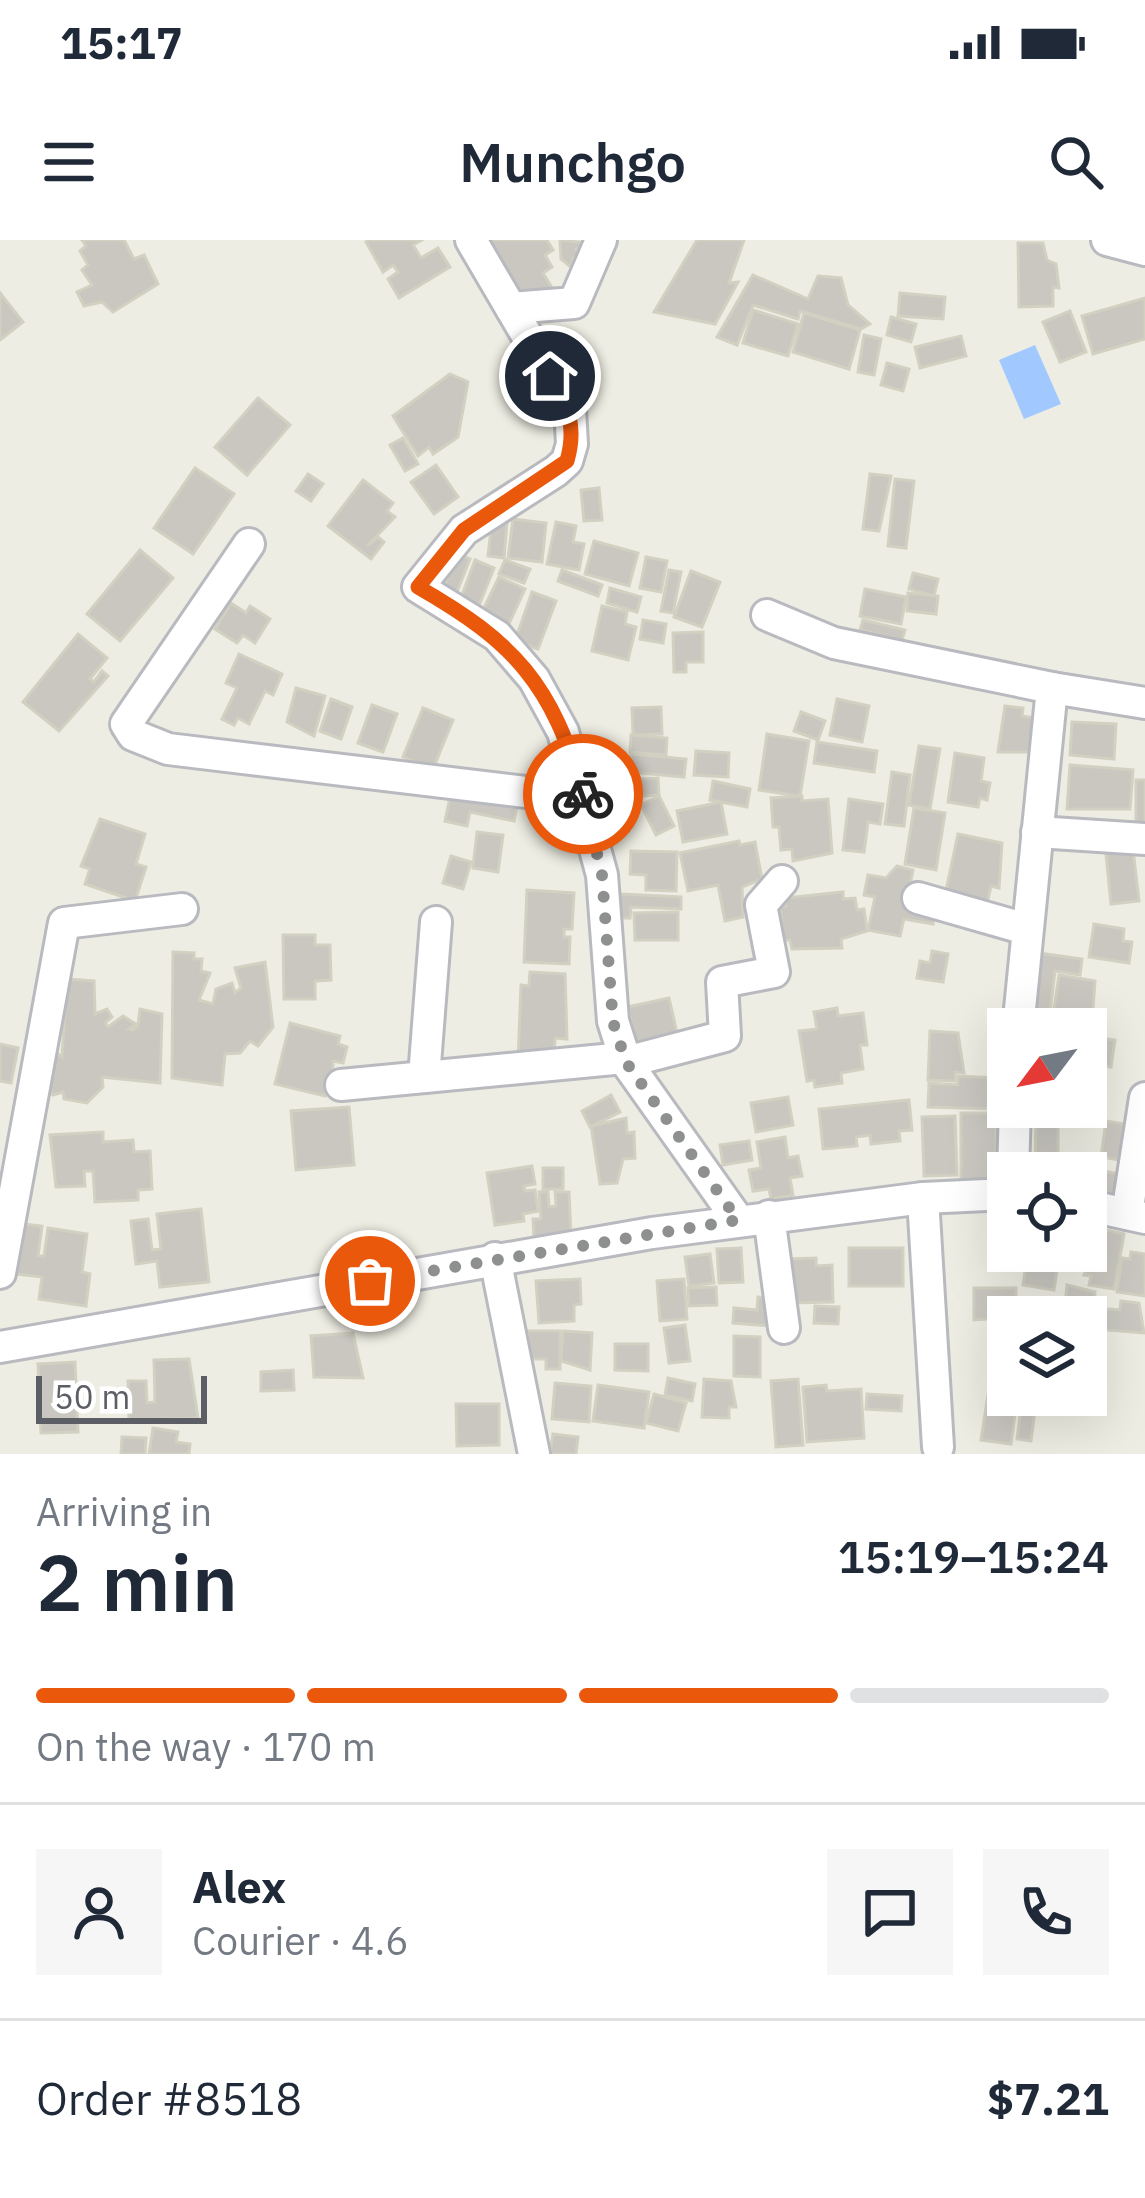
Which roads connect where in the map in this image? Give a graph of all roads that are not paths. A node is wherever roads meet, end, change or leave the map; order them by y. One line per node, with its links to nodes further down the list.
1 (471, 240): 5 (street)
2 (601, 240): 5 (street)
3 (1107, 240): 4 (street)
4 (1145, 250)
5 (511, 308): 10 (street)
6 (249, 544): 10 (street)
7 (767, 615): 8 (street)
8 (1052, 688): 9 (street); 11 (street)
9 (1145, 703)
10 (584, 799): 19 (street)
11 (1037, 832): 12 (street); 17 (street)
12 (1145, 839)
13 (782, 881): 19 (street)
14 (918, 898): 17 (street)
15 (182, 909): 28 (street)
16 (436, 922): 20 (street)
17 (1026, 929): 18 (street)
18 (1020, 1008)
19 (625, 1060): 20 (street); 26 (street)
20 (424, 1077): 21 (street)
21 (341, 1085)
22 (1145, 1098): 25 (street)
23 (987, 1196): 24 (street)
24 (923, 1198): 26 (street); 31 (street)
25 (1136, 1216)
26 (753, 1218): 27 (street); 29 (street)
27 (495, 1258): 30 (street); 32 (street)
28 (0, 1273)
29 (784, 1328)
30 (0, 1347)
31 (938, 1448)
32 (533, 1454)

